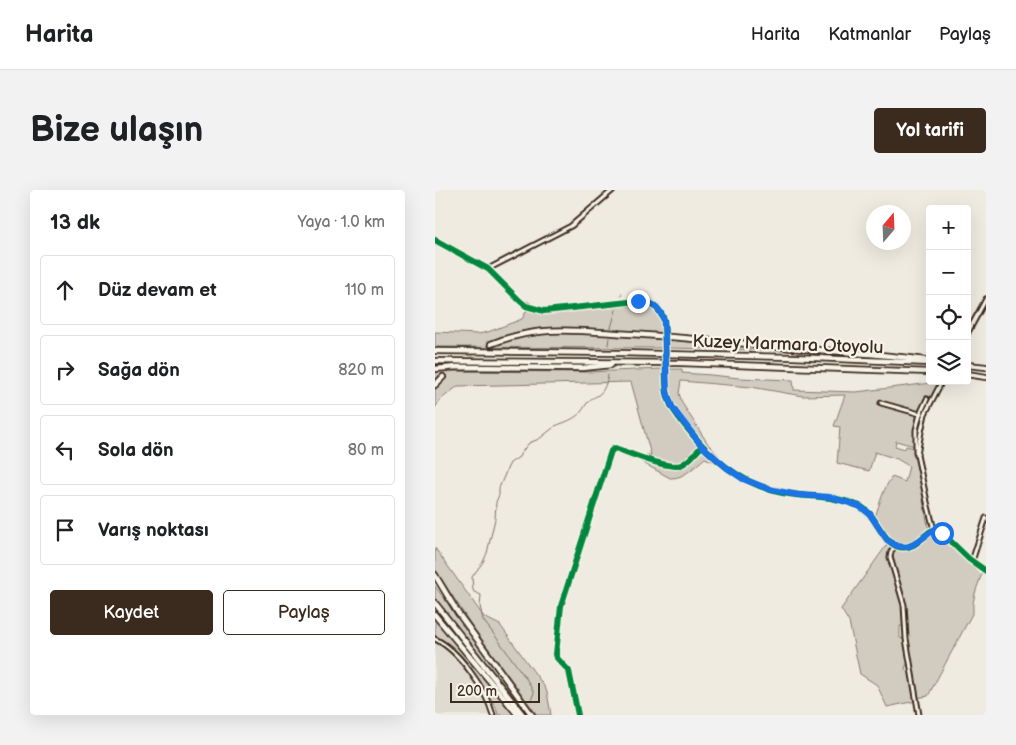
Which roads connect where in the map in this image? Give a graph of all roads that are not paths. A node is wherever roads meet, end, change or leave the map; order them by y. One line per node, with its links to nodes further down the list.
1 (613, 190): 3 (street)
2 (435, 240): 3 (street)
3 (489, 269): 24 (street, bridge)
4 (986, 299): 5 (street)
5 (971, 327)
6 (491, 344): 8 (highway)
7 (435, 351): 9 (highway, Kuzey Marmara Otoyolu)
8 (926, 360)
9 (926, 361)
10 (435, 362): 11 (highway, Kuzey Marmara Otoyolu)
11 (635, 363): 14 (highway); 15 (highway, Kuzey Marmara Otoyolu)
12 (971, 365): 13 (highway)
13 (986, 367)
14 (435, 369)
15 (926, 372)
16 (971, 374): 17 (highway)
17 (986, 376)
18 (443, 377): 19 (highway)
19 (435, 385)
20 (940, 385): 25 (street)
21 (927, 399): 23 (street)
22 (881, 403): 23 (street)
23 (921, 414): 25 (street)
24 (702, 446): 28 (street); 41 (street)
25 (917, 455): 27 (street)
26 (986, 518): 29 (street)
27 (934, 530): 28 (street); 29 (street)
28 (895, 545): 42 (street)
29 (972, 561): 30 (street)
30 (986, 571)
31 (435, 575): 34 (highway)
32 (435, 582): 34 (highway)
33 (435, 603): 39 (highway)
34 (458, 613): 40 (highway)
35 (435, 615): 38 (highway)
36 (435, 639): 37 (street)
37 (493, 715)
38 (517, 715)
39 (523, 715)
40 (532, 715)
41 (578, 715)
42 (919, 715)

